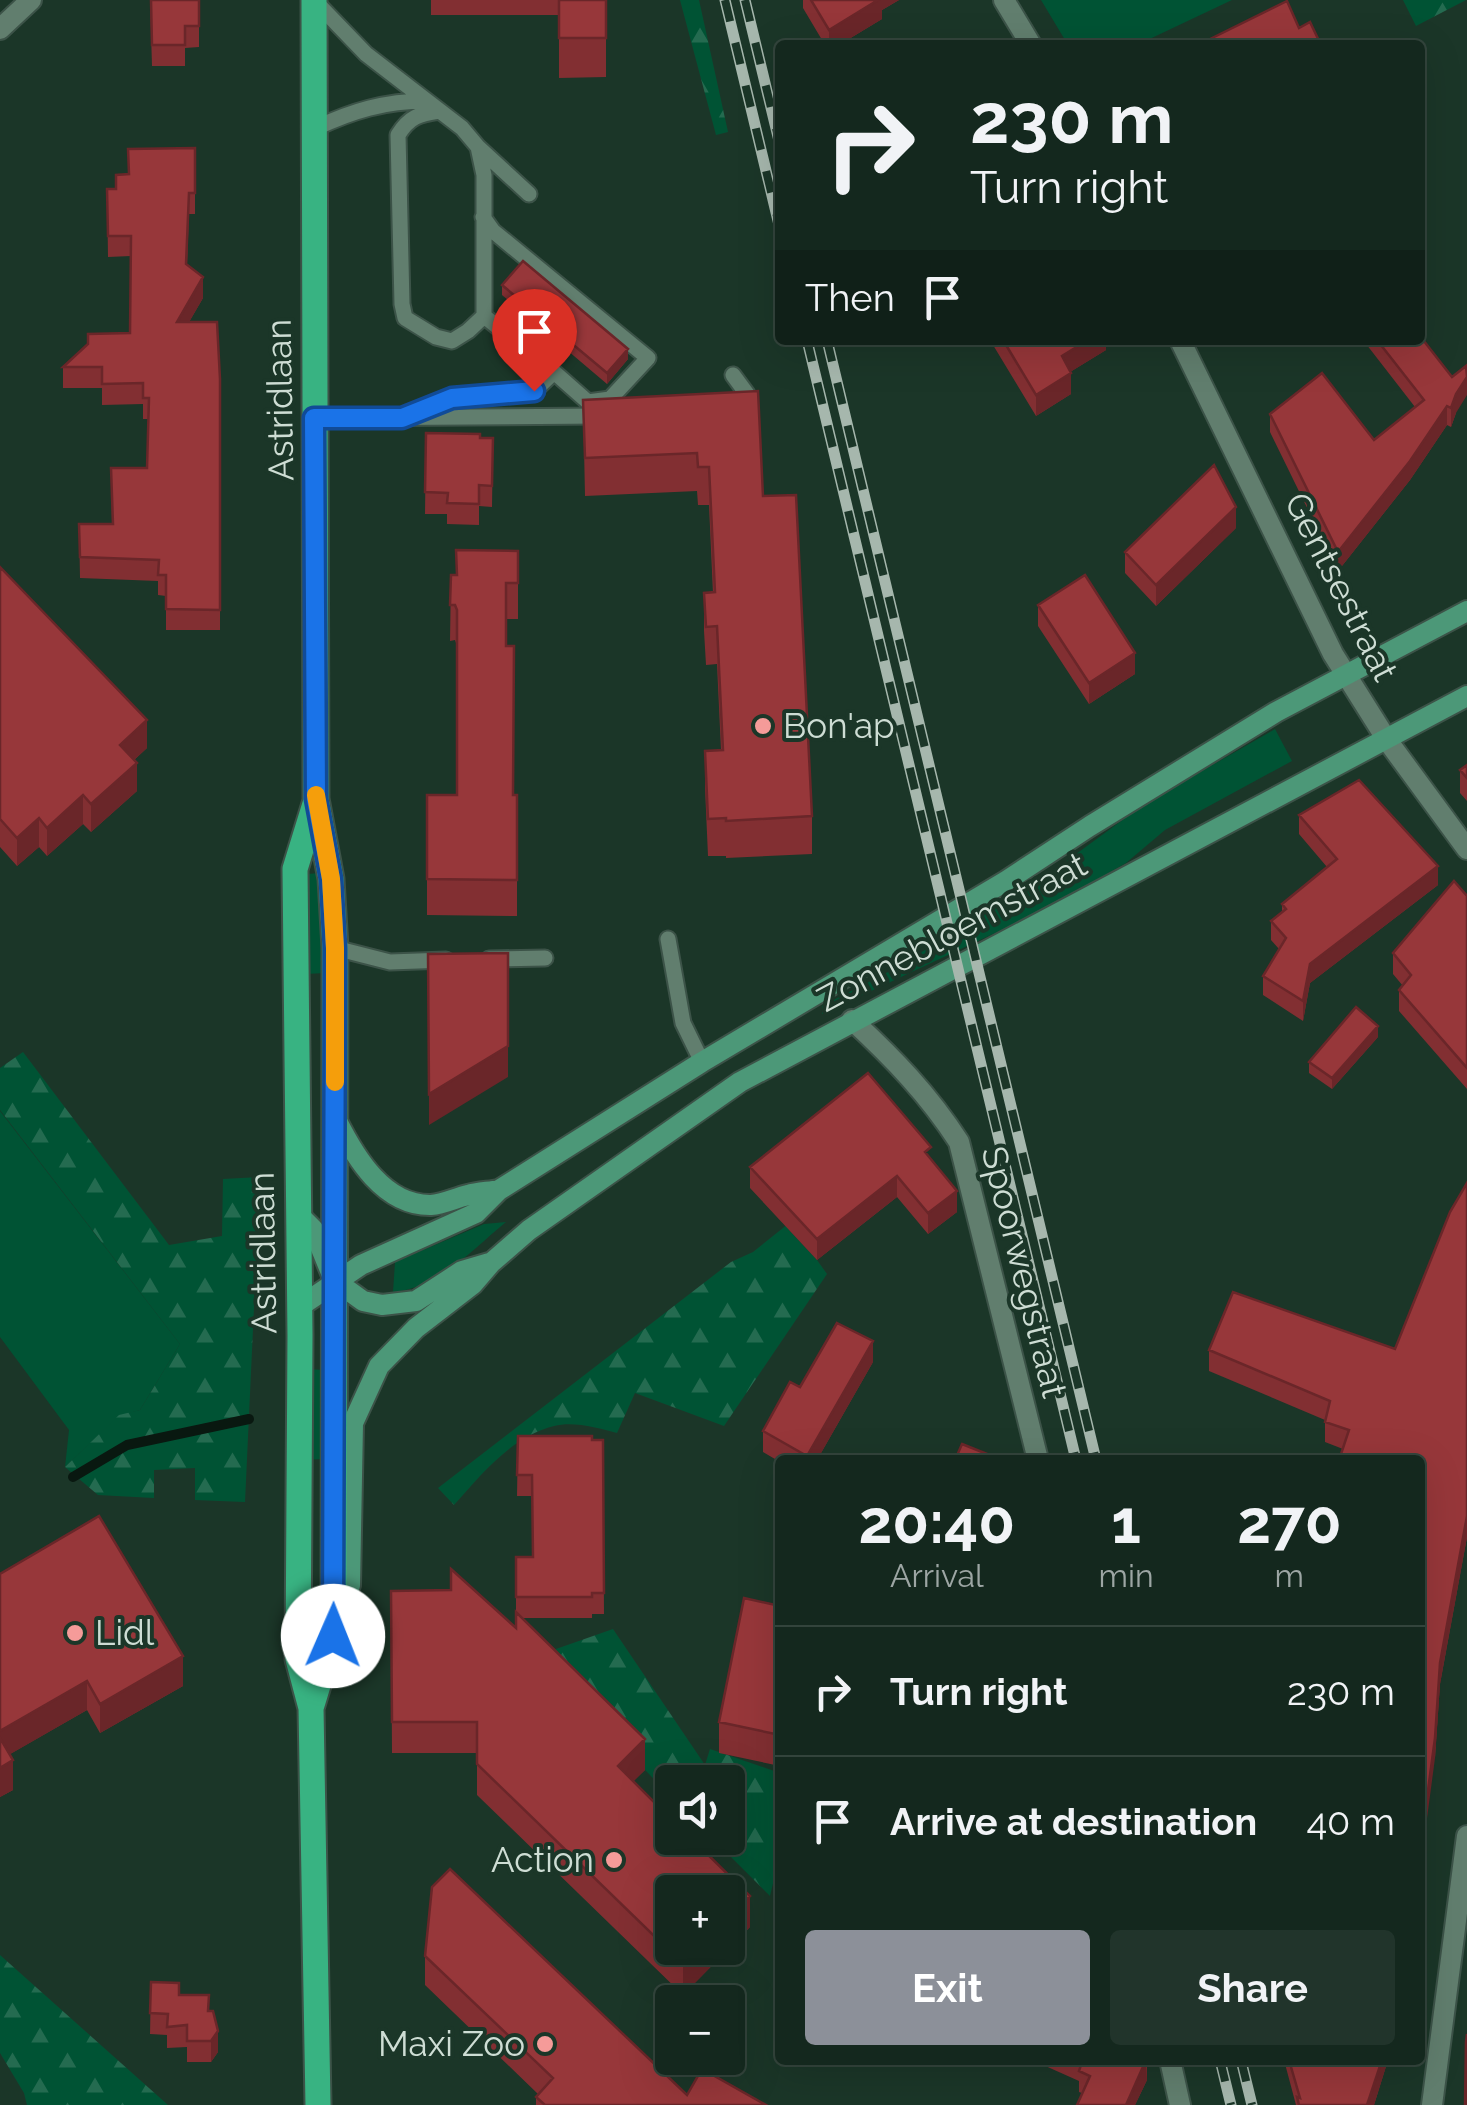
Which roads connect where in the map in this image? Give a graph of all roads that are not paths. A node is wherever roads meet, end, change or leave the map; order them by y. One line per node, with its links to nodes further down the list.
1 (31, 0): 4 (street)
2 (314, 0): 6 (lane); 7 (main road, Astridlaan)
3 (1004, 0): 5 (street)
4 (0, 28)
5 (1028, 40)
6 (433, 106): 7 (lane); 8 (lane); 11 (lane)
7 (316, 128): 17 (main road, Astridlaan)
8 (478, 147): 9 (lane); 10 (lane)
9 (529, 194)
10 (482, 216): 11 (lane); 13 (lane)
11 (484, 316): 13 (lane)
12 (1182, 345): 20 (street, Gentsestraat)
13 (554, 372): 18 (lane)
14 (733, 375): 15 (lane)
15 (732, 415)
16 (618, 416): 18 (lane)
17 (314, 418): 18 (lane); 23 (main road, Astridlaan)
18 (402, 418)
19 (1467, 611): 20 (main road, Zonnebloemstraat)
20 (1344, 673): 22 (street, Gentsestraat); 29 (main road, Zonnebloemstraat)
21 (1467, 696): 22 (main road, Zonnebloemstraat)
22 (1387, 740): 24 (street, Gentsestraat); 28 (main road, Zonnebloemstraat)
23 (316, 799): 26 (main road, Astridlaan); 32 (main road, Astridlaan)
24 (1467, 849)
25 (668, 939): 29 (lane)
26 (335, 948): 27 (lane); 30 (main road, Astridlaan)
27 (546, 958)
28 (852, 1020): 33 (main road, Zonnebloemstraat); 36 (street, Spoorwegstraat)
29 (702, 1062): 31 (main road, Zonnebloemstraat)
30 (334, 1117): 31 (main road); 34 (main road, Astridlaan)
31 (499, 1190): 34 (main road, Zonnebloemstraat)
32 (297, 1212): 34 (main road); 35 (main road, Astridlaan)
33 (491, 1263): 34 (main road); 37 (main road)
34 (334, 1280): 35 (main road, Zonnebloemstraat); 37 (main road, Astridlaan)
35 (299, 1307): 38 (main road, Astridlaan)
36 (1037, 1455)
37 (334, 1616): 38 (main road, Astridlaan)
38 (312, 1708): 42 (main road, Astridlaan)
39 (1467, 1836): 40 (street)
40 (1465, 1859): 44 (street)
41 (1171, 2065): 43 (street)
42 (318, 2105)
43 (1180, 2105)
44 (1432, 2105)

